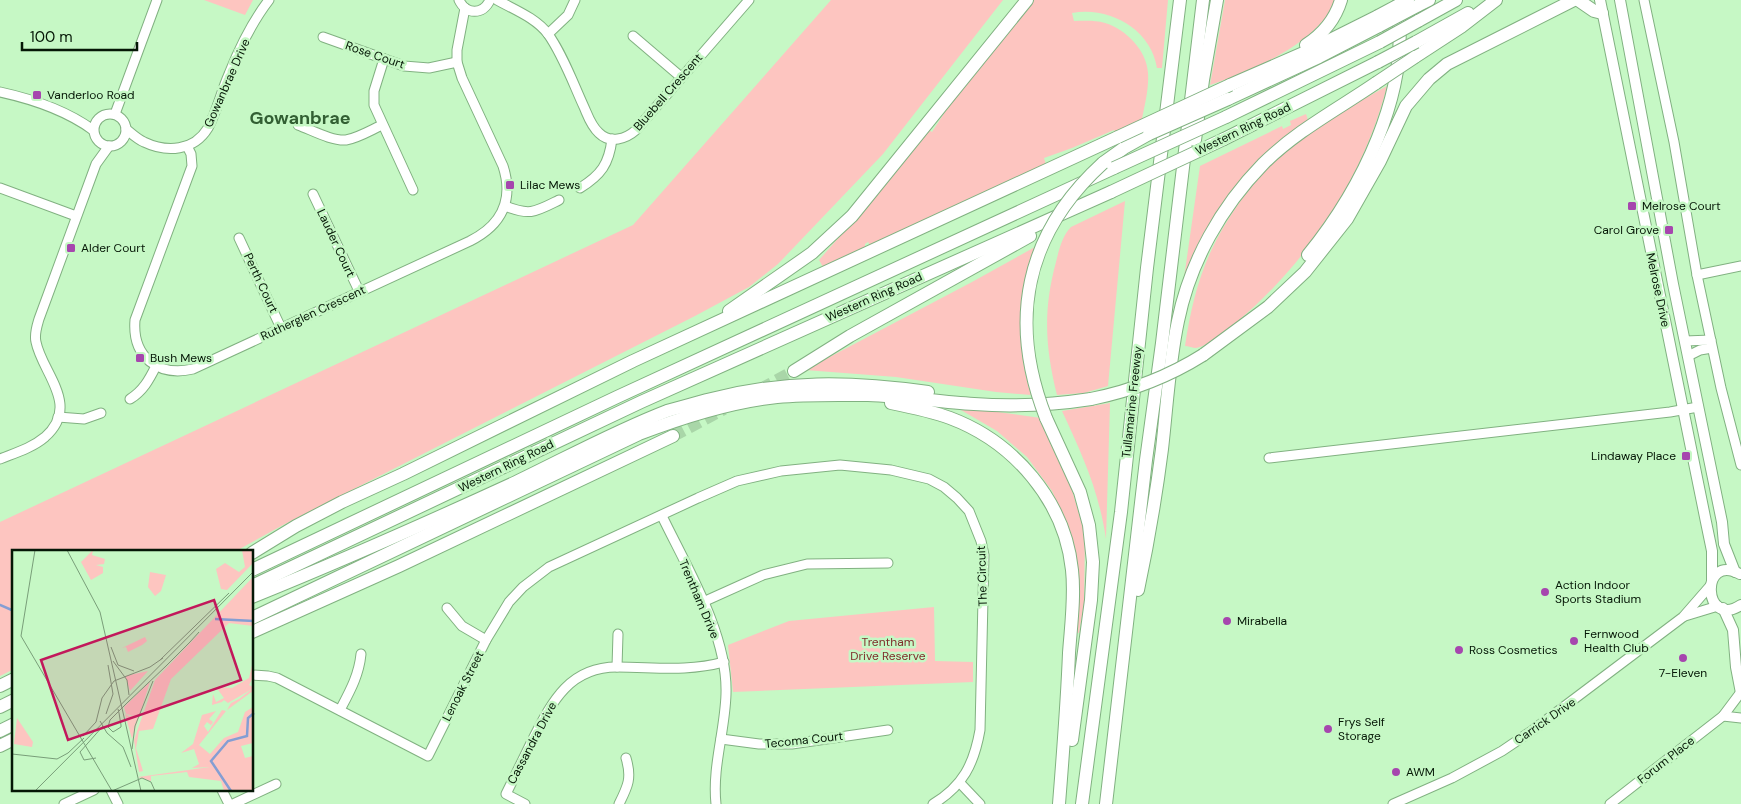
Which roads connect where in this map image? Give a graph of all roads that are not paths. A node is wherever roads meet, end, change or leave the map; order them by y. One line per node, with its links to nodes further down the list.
1 (157, 0): 34 (street)
2 (269, 0): 46 (street, Gowanbrae Drive)
3 (459, 0): 23 (street)
4 (498, 0): 24 (street)
5 (575, 0): 26 (street)
6 (748, 0): 31 (street, Bluebell Crescent)
7 (1027, 0): 66 (highway)
8 (1180, 0): 134 (highway, Tullamarine Freeway)
9 (1203, 0): 65 (highway, Tullamarine Freeway)
10 (1217, 0): 65 (highway)
11 (1341, 0): 32 (highway)
12 (1396, 0): 63 (highway)
13 (1429, 0): 21 (highway)
14 (1456, 0): 85 (highway, Western Ring Road, bridge)
15 (1494, 0): 51 (highway, Western Ring Road, bridge); 118 (highway, bridge)
16 (1574, 0): 63 (highway)
17 (1578, 0): 22 (highway)
18 (1620, 0): 55 (main road, Melrose Drive)
19 (1644, 0): 60 (street)
20 (489, 3): 23 (street); 24 (street)
21 (1413, 3): 25 (highway, bridge)
22 (1601, 6): 56 (main road, Melrose Drive)
23 (469, 10): 30 (street)
24 (517, 11): 26 (street)
25 (1379, 21): 32 (highway); 133 (highway, bridge)
26 (548, 34): 41 (street)
27 (633, 36): 31 (street)
28 (323, 37): 29 (street, Rose Court)
29 (384, 59): 30 (street, Rose Court); 38 (street)
30 (457, 62): 54 (street)
31 (681, 77): 41 (street, Bluebell Crescent)
32 (1230, 85): 66 (highway, bridge)
33 (0, 92): 35 (street)
34 (114, 114): 36 (street); 39 (street)
35 (78, 119): 36 (street); 40 (street)
36 (96, 120): 40 (street)
37 (298, 125): 38 (street)
38 (382, 125): 50 (street)
39 (126, 129): 43 (street); 44 (street)
40 (93, 130): 42 (street)
41 (612, 139): 49 (street)
42 (98, 141): 45 (street); 47 (street)
43 (121, 141): 44 (street); 45 (street)
44 (142, 142): 46 (street)
45 (109, 146): 47 (street)
46 (188, 146): 69 (street)
47 (96, 164): 57 (street)
48 (0, 188): 57 (street)
49 (580, 188)
50 (413, 190)
51 (1111, 192): 70 (highway); 88 (highway, Western Ring Road)
52 (314, 194): 61 (street, Lauder Court)
53 (559, 200): 54 (street)
54 (505, 206): 61 (street, Rutherglen Crescent)
55 (1659, 207): 56 (main road); 64 (main road, Melrose Drive)
56 (1642, 210): 75 (main road, Melrose Drive)
57 (76, 216): 77 (street)
58 (239, 238): 62 (street, Perth Court)
59 (1741, 266): 60 (street)
60 (1697, 275): 67 (street)
61 (359, 291): 62 (street, Rutherglen Crescent)
62 (282, 328): 69 (street, Rutherglen Crescent)
63 (1231, 334): 73 (highway, bridge)
64 (1684, 340): 67 (street); 68 (main road, Melrose Drive)
65 (1162, 342): 118 (highway, Tullamarine Freeway)
66 (672, 343): 83 (highway)
67 (1711, 344): 68 (street); 81 (street)
68 (1688, 356): 74 (main road, Melrose Drive)
69 (156, 366): 72 (street)
70 (794, 371)
71 (838, 396): 73 (highway); 94 (highway); 133 (highway)
72 (130, 399)
73 (1014, 405): 89 (highway)
74 (1698, 406): 75 (street); 86 (main road, Melrose Drive)
75 (1683, 409): 79 (street); 87 (main road, Melrose Drive)
76 (101, 413): 77 (street)
77 (58, 417): 80 (street)
78 (673, 436): 96 (highway)
79 (1269, 458)
80 (0, 460)
81 (1741, 465)
82 (662, 516): 90 (street, Trentham Drive); 98 (street, Lenoak Street); 119 (street, The Circuit)
83 (254, 552)
84 (888, 563): 90 (street)
85 (254, 569)
86 (1738, 573): 87 (main road)
87 (1711, 583): 92 (main road); 95 (street, Carrick Drive)
88 (254, 585)
89 (254, 596)
90 (703, 602): 100 (street, Trentham Drive)
91 (1741, 605): 92 (main road)
92 (1720, 607): 95 (street, Carrick Drive); 105 (main road)
93 (448, 608): 98 (street)
94 (254, 617)
95 (1684, 617): 136 (street, Carrick Drive)
96 (254, 631)
97 (618, 634): 101 (street)
98 (486, 640): 108 (street, Lenoak Street)
99 (361, 654): 108 (street)
100 (724, 662): 101 (street, Cassandra Drive); 114 (street, Trentham Drive)
101 (617, 667): 128 (street, Cassandra Drive)
102 (254, 675): 108 (street, Lenoak Street)
103 (12, 680): 104 (highway)
104 (0, 686)
105 (1741, 693): 109 (street, Forum Place)
106 (12, 701): 107 (highway)
107 (0, 707)
108 (340, 710)
109 (1723, 716): 110 (street); 137 (street, Forum Place)
110 (1741, 718)
111 (12, 725): 113 (highway)
112 (888, 730): 114 (street, Tecoma Court)
113 (0, 731)
114 (721, 739): 130 (street, Trentham Drive)
115 (12, 742): 116 (highway)
116 (0, 747)
117 (626, 758): 129 (street)
118 (1110, 774): 135 (highway, Tullamarine Freeway)
119 (960, 782): 131 (street, The Circuit); 132 (street)
120 (276, 784): 127 (street)
121 (90, 792): 124 (street)
122 (112, 792): 125 (street)
123 (223, 792): 126 (street)
124 (64, 804)
125 (118, 804)
126 (229, 804)
127 (233, 804)
128 (525, 804)
129 (618, 804)
130 (716, 804)
131 (933, 804)
132 (980, 804)
133 (1060, 804)
134 (1082, 804)
135 (1106, 804)
136 (1393, 804)
137 (1610, 804)

